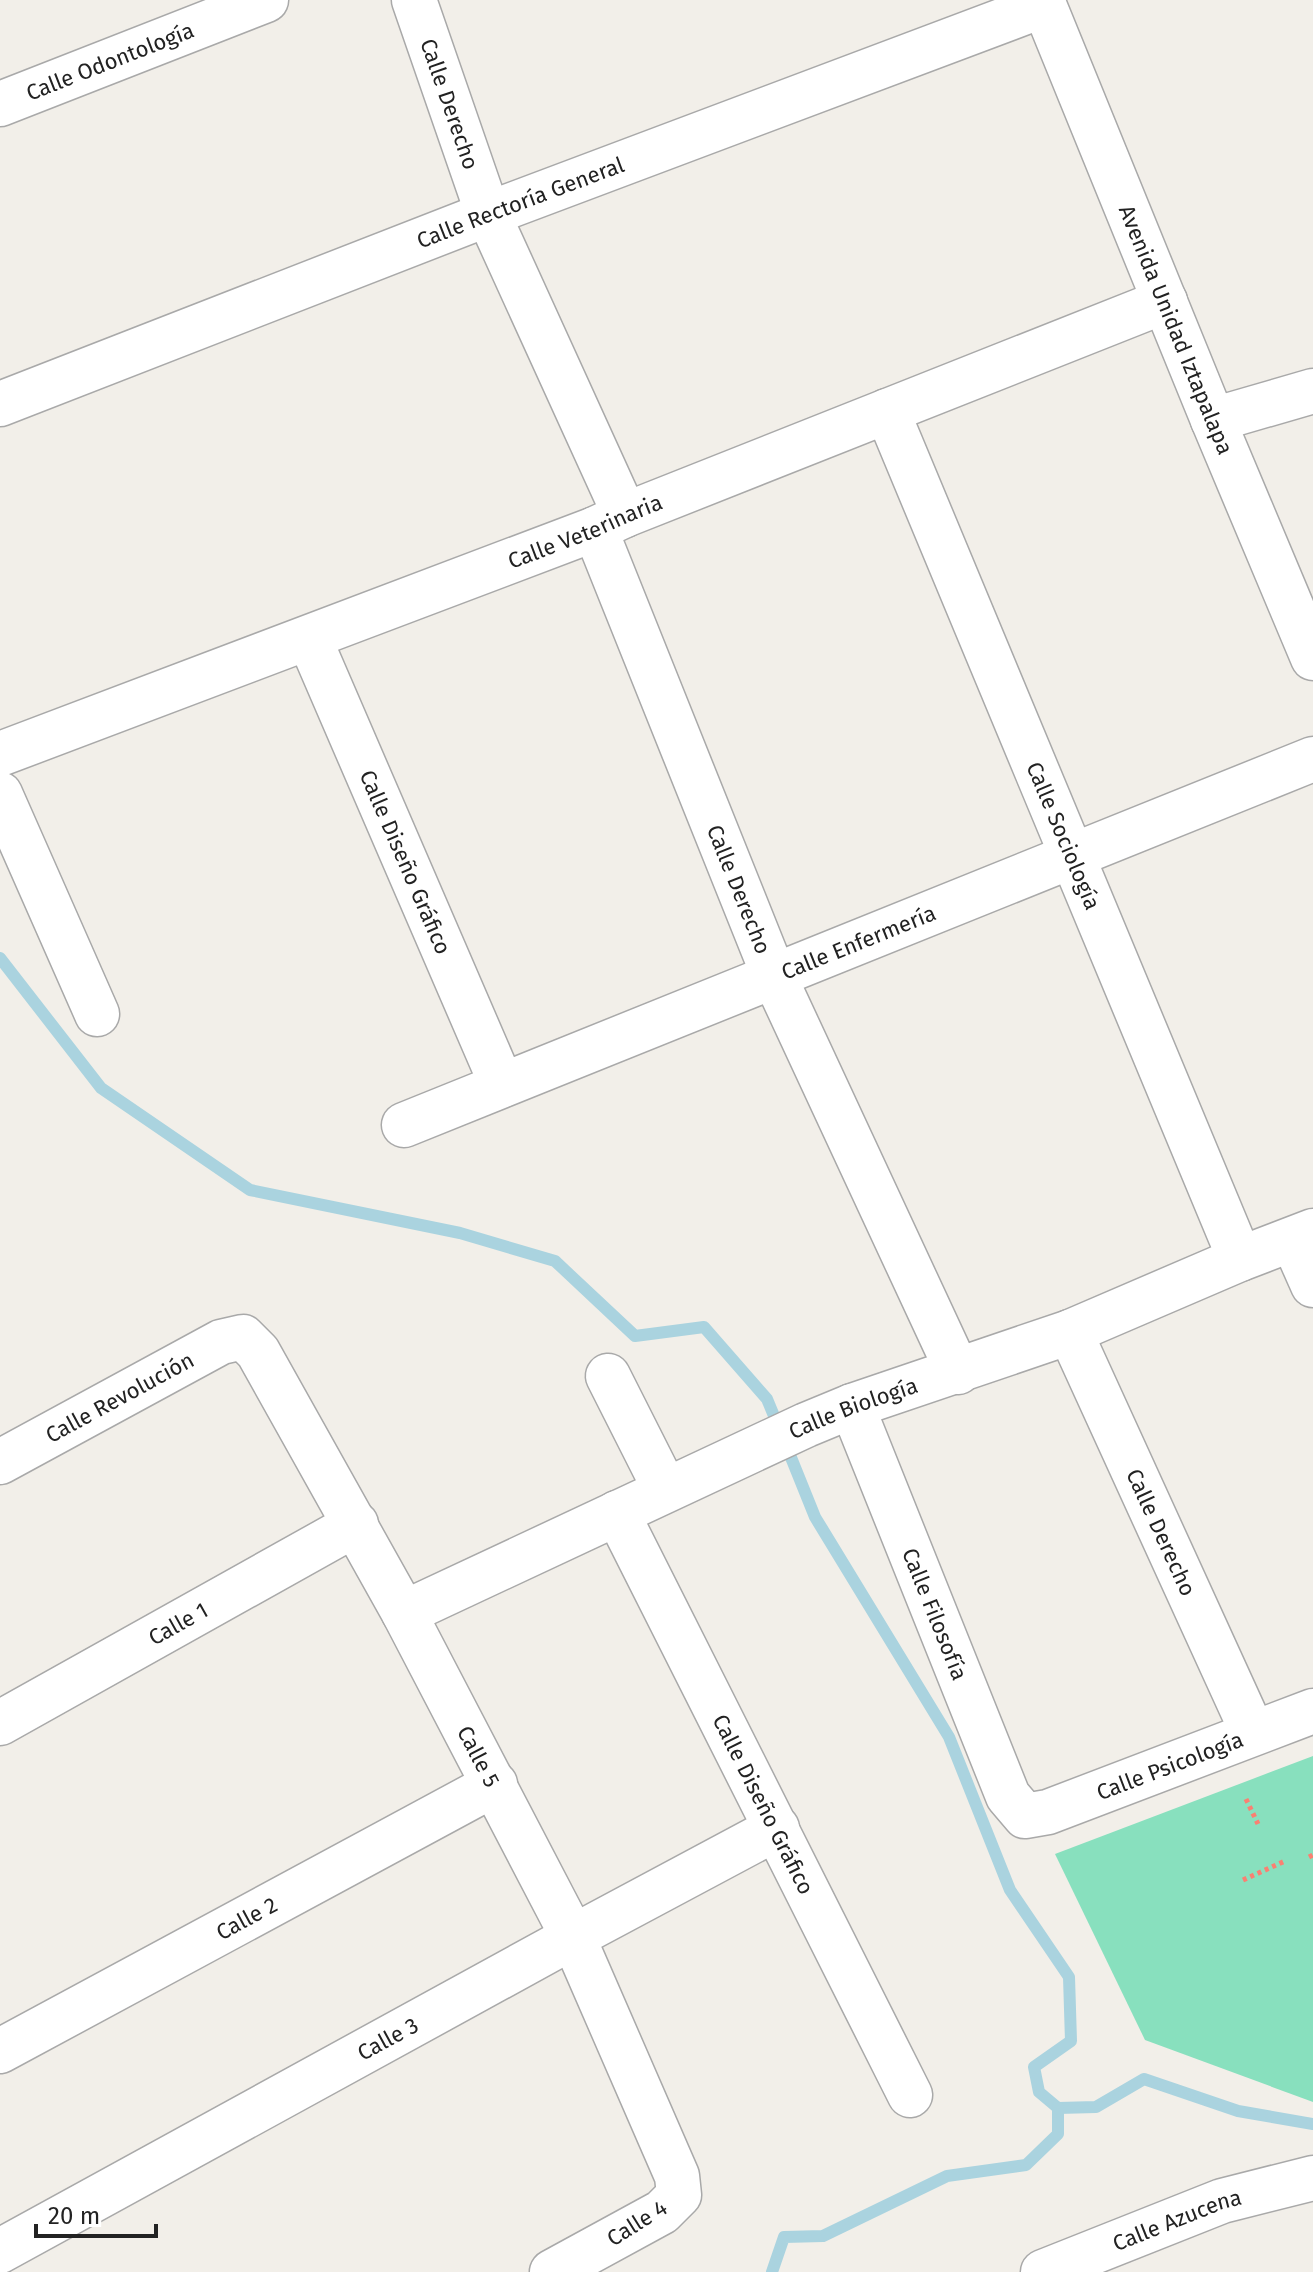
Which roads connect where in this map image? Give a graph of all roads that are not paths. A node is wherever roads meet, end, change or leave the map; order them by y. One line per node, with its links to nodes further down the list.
1 (266, 0): 4 (street, Calle Odontología)
2 (414, 0): 5 (street, Calle Derecho)
3 (1043, 2): 5 (street, Calle Rectoría General); 6 (street, Avenida Unidad Iztapalapa)
4 (0, 104)
5 (488, 214): 8 (street, Calle Rectoría General); 11 (street, Calle Derecho)
6 (1165, 301): 9 (street, Calle Veterinaria); 10 (street, Avenida Unidad Iztapalapa)
7 (1313, 391): 10 (street)
8 (0, 404)
9 (887, 411): 11 (street, Calle Veterinaria); 17 (street, Calle Sociología)
10 (1213, 420): 13 (street, Avenida Unidad Iztapalapa)
11 (610, 522): 12 (street, Calle Veterinaria); 18 (street, Calle Derecho)
12 (309, 638): 14 (street, Calle Veterinaria); 20 (street, Calle Diseño Gráfico)
13 (1313, 658)
14 (0, 754)
15 (1313, 759): 17 (street, Calle Enfermería)
16 (0, 794): 19 (street)
17 (1071, 856): 18 (street, Calle Enfermería); 23 (street, Calle Sociología)
18 (774, 976): 20 (street, Calle Enfermería); 27 (street, Calle Derecho)
19 (97, 1014)
20 (502, 1085): 21 (street, Calle Enfermería)
21 (404, 1125)
22 (1303, 1235): 23 (street, Calle Biología); 24 (street)
23 (1240, 1259): 25 (street, Calle Biología)
24 (1313, 1285)
25 (1070, 1332): 27 (street, Calle Biología); 37 (street, Calle Derecho)
26 (243, 1337): 30 (street, Calle Revolución); 33 (street, Calle 5)
27 (958, 1372): 29 (street, Calle Biología)
28 (608, 1376): 31 (street)
29 (852, 1406): 31 (street, Calle Biología); 39 (street, Calle Filosofía)
30 (0, 1462)
31 (665, 1489): 32 (street, Calle Biología)
32 (617, 1513): 34 (street, Calle Biología); 40 (street, Calle Diseño Gráfico)
33 (356, 1524): 34 (street, Calle 5); 36 (street, Calle 1)
34 (404, 1613): 38 (street, Calle 5)
35 (1313, 1711): 37 (street, Calle Psicología)
36 (0, 1723)
37 (1253, 1733): 39 (street, Calle Psicología)
38 (495, 1784): 41 (street, Calle 5); 42 (street, Calle 2)
39 (1025, 1816)
40 (777, 1828): 41 (street, Calle 3); 43 (street, Calle Diseño Gráfico)
41 (573, 1937): 45 (street, Calle 5); 46 (street, Calle 3)
42 (0, 2051)
43 (910, 2095)
44 (1313, 2178): 48 (street, Calle Azucena)
45 (679, 2195): 47 (street, Calle 4)
46 (0, 2251)
47 (552, 2272)
48 (1043, 2272)

